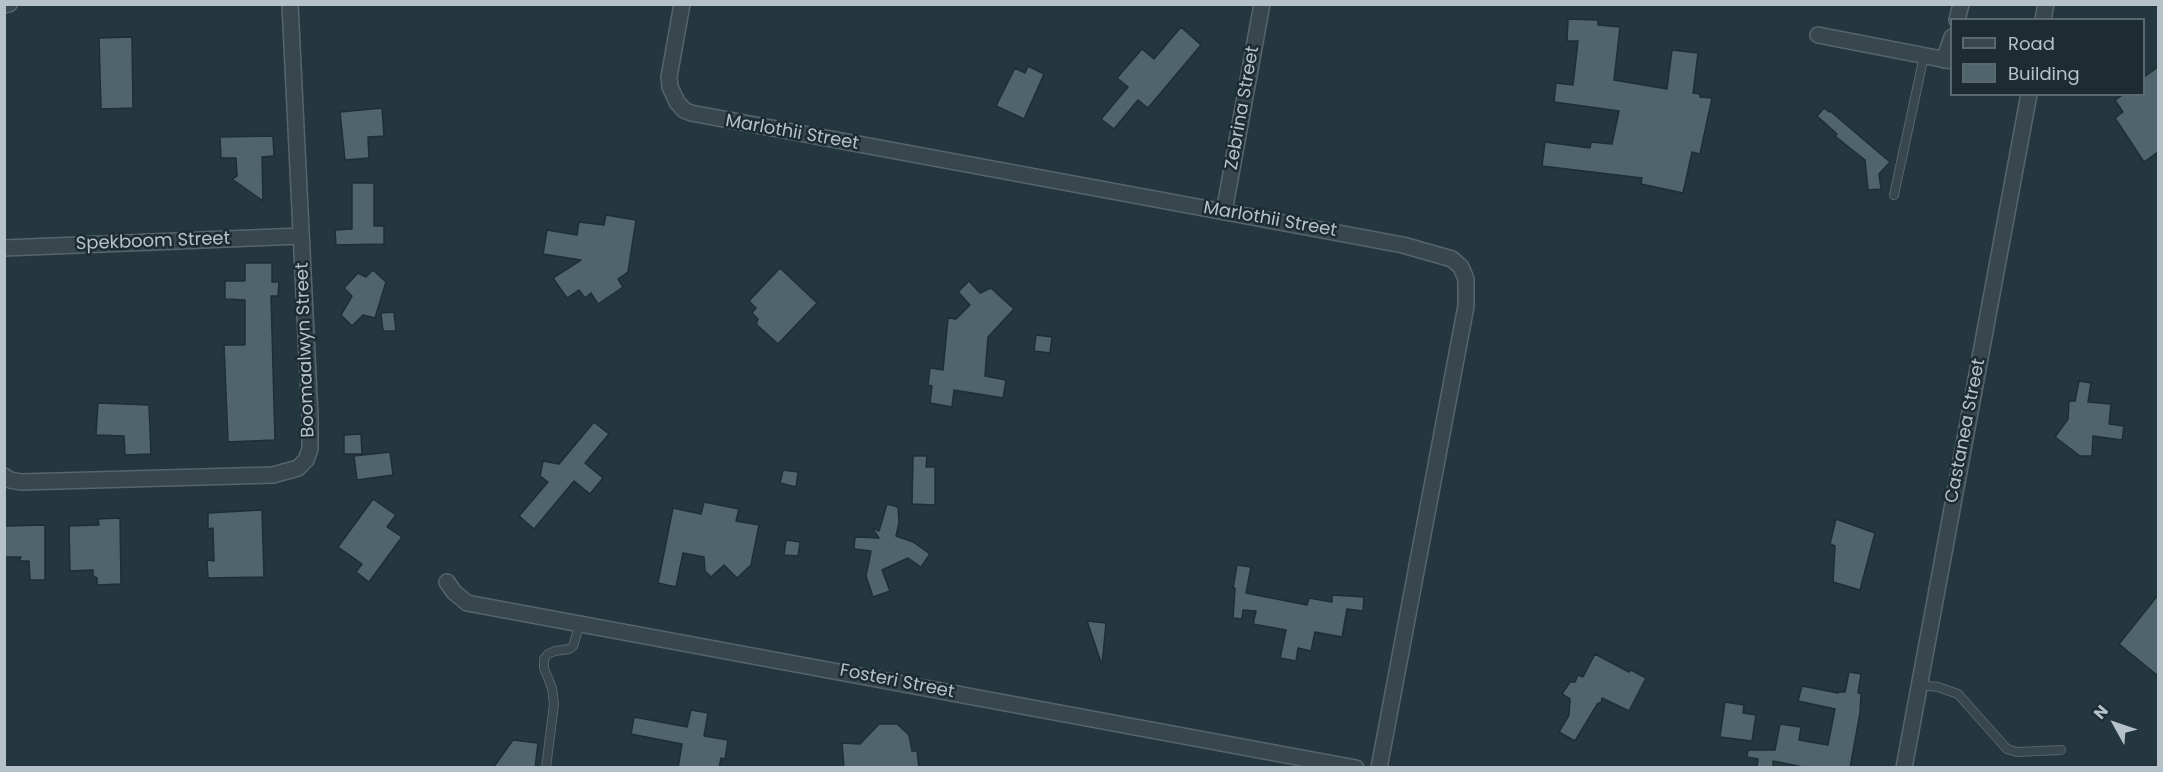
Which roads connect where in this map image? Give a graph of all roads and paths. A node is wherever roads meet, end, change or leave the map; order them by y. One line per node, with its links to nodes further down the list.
1 (290, 4): 10 (street, Boomaalwyn Street)
2 (682, 4): 9 (street, Marlothii Street)
3 (1262, 4): 9 (street, Zebrina Street)
4 (1818, 35): 5 (street)
5 (1924, 56): 6 (street); 8 (lane)
6 (1948, 60)
7 (2029, 96): 15 (street, Castanea Street)
8 (1894, 195)
9 (1224, 212): 19 (street, Marlothii Street)
10 (301, 236): 11 (street, Spekboom Street); 12 (street, Boomaalwyn Street)
11 (4, 248)
12 (4, 476)
13 (447, 582): 14 (street, Fosteri Street)
14 (580, 624): 17 (lane); 18 (street, Fosteri Street)
15 (1919, 685): 16 (lane); 20 (street, Castanea Street)
16 (2061, 750)
17 (546, 768)
18 (1356, 768)
19 (1379, 768)
20 (1904, 768)

